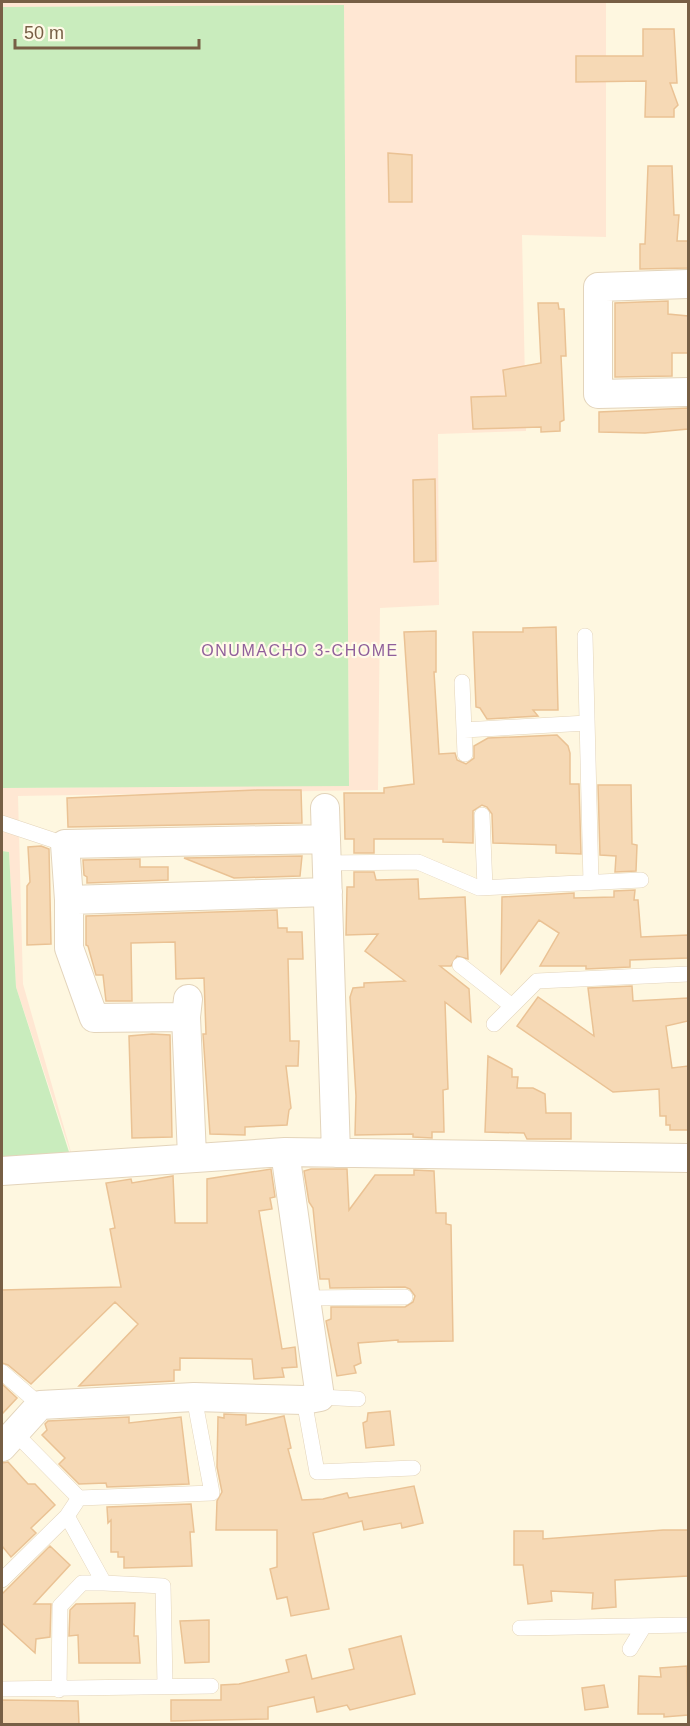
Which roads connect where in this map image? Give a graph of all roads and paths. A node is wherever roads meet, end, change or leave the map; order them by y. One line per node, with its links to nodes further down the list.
1 (688, 284): 2 (street)
2 (688, 392)
3 (585, 636): 5 (lane)
4 (462, 682): 6 (lane)
5 (587, 723): 6 (lane); 14 (lane)
6 (464, 730): 7 (lane)
7 (465, 754)
8 (325, 808): 12 (street)
9 (482, 815): 15 (lane)
10 (2, 823): 11 (lane)
11 (65, 844): 12 (street); 17 (street)
12 (326, 851): 15 (lane); 16 (street)
13 (640, 880): 14 (lane)
14 (591, 883): 15 (lane)
15 (485, 887)
16 (328, 892): 17 (street); 23 (street)
17 (69, 900): 24 (street)
18 (460, 965): 20 (lane)
19 (688, 974): 20 (lane)
20 (512, 1006): 21 (lane)
21 (494, 1024)
22 (285, 1152): 23 (street); 24 (street); 28 (street)
23 (336, 1153): 25 (street)
24 (192, 1156): 26 (street)
25 (688, 1158)
26 (2, 1171)
27 (405, 1297): 28 (lane)
28 (305, 1298): 31 (street)
29 (2, 1372): 33 (lane)
30 (194, 1397): 31 (street); 33 (street); 36 (lane)
31 (312, 1398): 32 (lane); 35 (lane)
32 (358, 1399)
33 (40, 1405): 34 (street)
34 (9, 1441): 36 (lane)
35 (413, 1468)
36 (79, 1498): 37 (lane)
37 (67, 1516): 38 (lane); 39 (lane)
38 (2, 1580)
39 (104, 1583): 44 (lane); 47 (lane)
40 (688, 1625): 41 (lane)
41 (644, 1626): 42 (lane); 43 (lane)
42 (520, 1628)
43 (630, 1649)
44 (165, 1685): 45 (lane); 47 (lane)
45 (211, 1686)
46 (3, 1689): 47 (lane)
47 (59, 1690)

